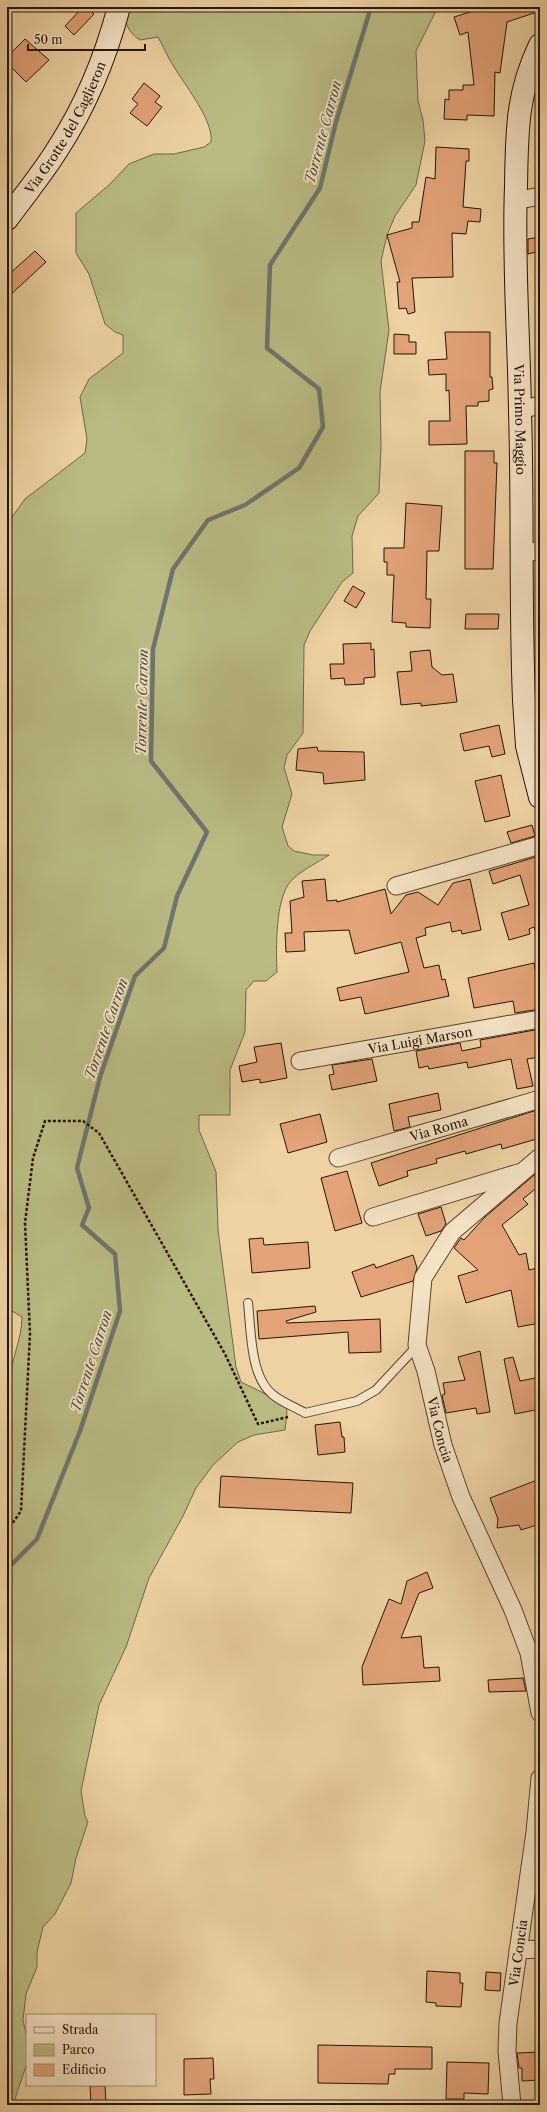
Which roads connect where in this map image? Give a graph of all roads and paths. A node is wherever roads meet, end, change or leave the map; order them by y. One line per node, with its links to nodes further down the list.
1 (119, 7): 5 (street, Via Grotte del Caglieron)
2 (538, 51): 4 (street, Via Primo Maggio)
3 (540, 196): 4 (street)
4 (515, 201): 6 (street, Via Primo Maggio)
5 (7, 219)
6 (530, 408): 7 (street, Via Primo Maggio)
7 (531, 552): 8 (street, Via Primo Maggio)
8 (540, 797)
9 (540, 845): 10 (street)
10 (396, 886)
11 (540, 1019): 12 (street, Via Luigi Marson)
12 (300, 1061)
13 (540, 1099): 15 (street, Via Roma)
14 (540, 1157): 16 (street, Via Concia)
15 (338, 1158)
16 (524, 1171): 17 (street, Via Concia); 19 (street, Via Concia)
17 (374, 1217)
18 (248, 1302): 20 (lane)
19 (417, 1345): 20 (lane); 22 (street, Via Concia)
20 (305, 1413): 21 (path)
21 (7, 1531)
22 (540, 1713)
23 (540, 1778): 25 (street, Via Concia)
24 (540, 1949): 25 (street)
25 (518, 1950): 26 (street, Via Concia)
26 (512, 2105)

